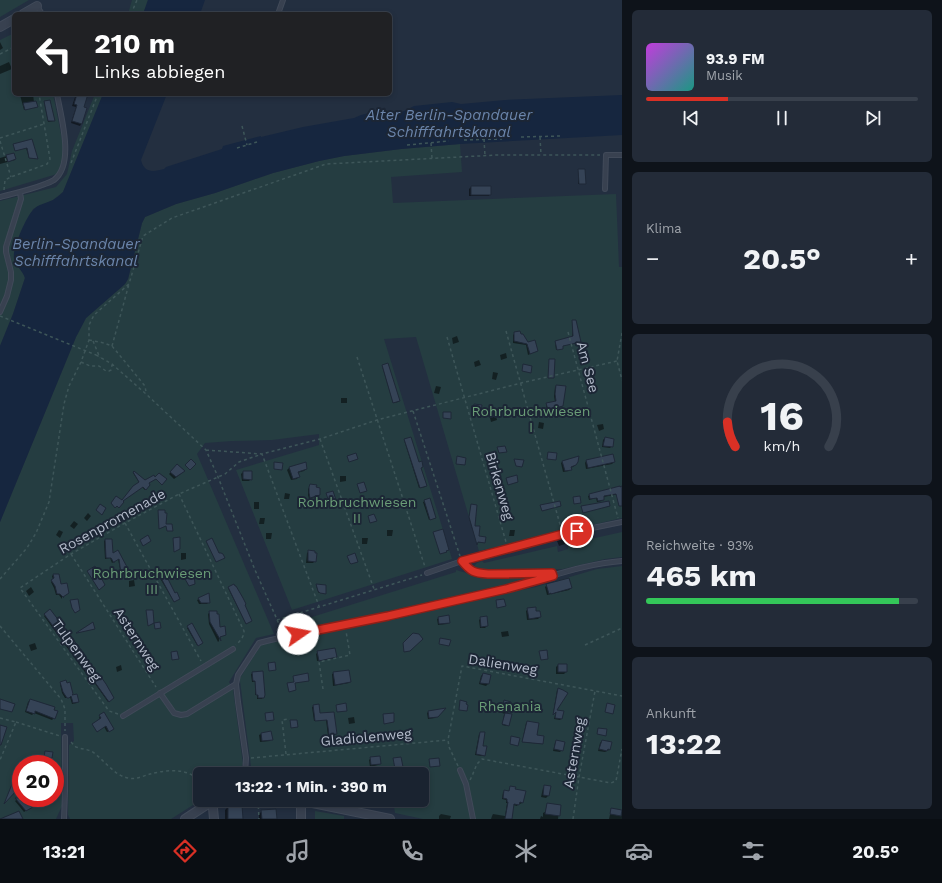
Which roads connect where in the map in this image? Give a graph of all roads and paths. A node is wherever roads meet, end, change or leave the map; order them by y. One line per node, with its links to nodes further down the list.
1 (137, 0): 6 (path)
2 (283, 0): 7 (lane)
3 (37, 6): 4 (street); 5 (lane)
4 (26, 12)
5 (41, 12)
6 (132, 12)
7 (279, 12)
8 (12, 20): 9 (street)
9 (0, 27)
10 (12, 48): 11 (path)
11 (0, 54)
12 (39, 96): 15 (path)
13 (57, 96): 39 (lane)
14 (97, 96): 36 (path)
15 (44, 124): 20 (path); 37 (path)
16 (242, 126): 28 (path)
17 (540, 136): 18 (path); 19 (path); 31 (path)
18 (560, 136)
19 (521, 137)
20 (0, 138)
21 (502, 139): 23 (path)
22 (464, 140): 23 (path)
23 (484, 140): 34 (path)
24 (0, 141): 37 (path)
25 (449, 141): 27 (path)
26 (257, 142): 28 (path)
27 (431, 143): 29 (path); 35 (path)
28 (247, 145): 30 (path)
29 (407, 145)
30 (237, 148)
31 (541, 155): 32 (path); 34 (path)
32 (606, 155): 33 (lane); 38 (lane)
33 (622, 155)
34 (485, 156): 35 (path)
35 (432, 158): 42 (path)
36 (71, 163)
37 (11, 177): 40 (path)
38 (605, 189)
39 (20, 192): 40 (lane); 43 (lane)
40 (6, 196): 41 (lane)
41 (0, 197)
42 (129, 284): 49 (path); 51 (path)
43 (0, 312)
44 (0, 316): 53 (path, bridge)
45 (506, 331): 59 (path)
46 (568, 332): 57 (path, Am See)
47 (622, 333): 54 (path)
48 (447, 337): 61 (path, Birkenweg)
49 (89, 340): 50 (path); 55 (path)
50 (93, 341): 51 (path); 53 (path)
51 (112, 346): 60 (path)
52 (357, 357): 63 (path)
53 (100, 358): 56 (path)
54 (617, 361): 57 (path); 58 (path)
55 (81, 362): 56 (path); 78 (path)
56 (112, 364): 60 (path)
57 (578, 370): 59 (path); 69 (path, Am See)
58 (622, 380)
59 (521, 383): 61 (path); 71 (path)
60 (146, 394): 65 (path)
61 (464, 397): 62 (path); 72 (path, Birkenweg)
62 (413, 411): 63 (path); 74 (path)
63 (377, 420): 64 (path); 76 (path)
64 (320, 439): 66 (path); 80 (path)
65 (206, 450): 66 (path); 67 (path)
66 (262, 454): 67 (path, Rosenpromenade); 81 (path)
67 (218, 477): 68 (path, Rosenpromenade); 82 (path)
68 (179, 494): 70 (path, Rosenpromenade); 88 (path)
69 (621, 522): 71 (lane)
70 (125, 523): 73 (path, Rosenpromenade); 89 (path)
71 (563, 534): 72 (lane)
72 (508, 549): 74 (lane)
73 (71, 554): 79 (path, Rosenpromenade); 93 (path, Asternweg)
74 (462, 561): 76 (lane); 77 (lane)
75 (622, 561): 77 (lane)
76 (427, 573): 80 (path)
77 (553, 576): 83 (lane)
78 (0, 579)
79 (20, 588): 95 (path, Tulpenweg)
80 (374, 589): 81 (path)
81 (319, 606): 82 (path)
82 (277, 620): 86 (path)
83 (344, 624): 86 (lane); 91 (path)
84 (0, 626): 99 (path)
85 (622, 628): 87 (path)
86 (283, 637): 90 (lane)
87 (585, 645)
88 (233, 649): 89 (lane)
89 (204, 667): 93 (lane)
90 (236, 684): 93 (lane); 103 (lane)
91 (323, 689)
92 (595, 690): 94 (path, Dalienweg); 100 (path, Dalienweg); 108 (path, Asternweg)
93 (160, 693): 95 (lane)
94 (622, 696)
95 (123, 716)
96 (0, 718): 98 (path)
97 (289, 719): 102 (path)
98 (16, 722): 99 (path); 104 (path)
99 (65, 737): 107 (path); 115 (lane)
100 (448, 740): 102 (path, Gladiolenweg); 106 (path)
101 (622, 749): 108 (path)
102 (286, 754): 103 (path, Gladiolenweg)
103 (246, 758): 105 (lane)
104 (0, 760)
105 (245, 767)
106 (460, 770): 109 (lane)
107 (193, 775)
108 (579, 777): 109 (path); 122 (path, Asternweg)
109 (466, 784): 121 (lane)
110 (203, 807): 116 (street)
111 (213, 807): 117 (street)
112 (258, 807): 118 (path)
113 (301, 807): 119 (street)
114 (333, 807): 120 (street)
115 (64, 819)
116 (185, 819)
117 (214, 819)
118 (259, 819)
119 (301, 819)
120 (390, 819)
121 (473, 819)
122 (573, 819)

